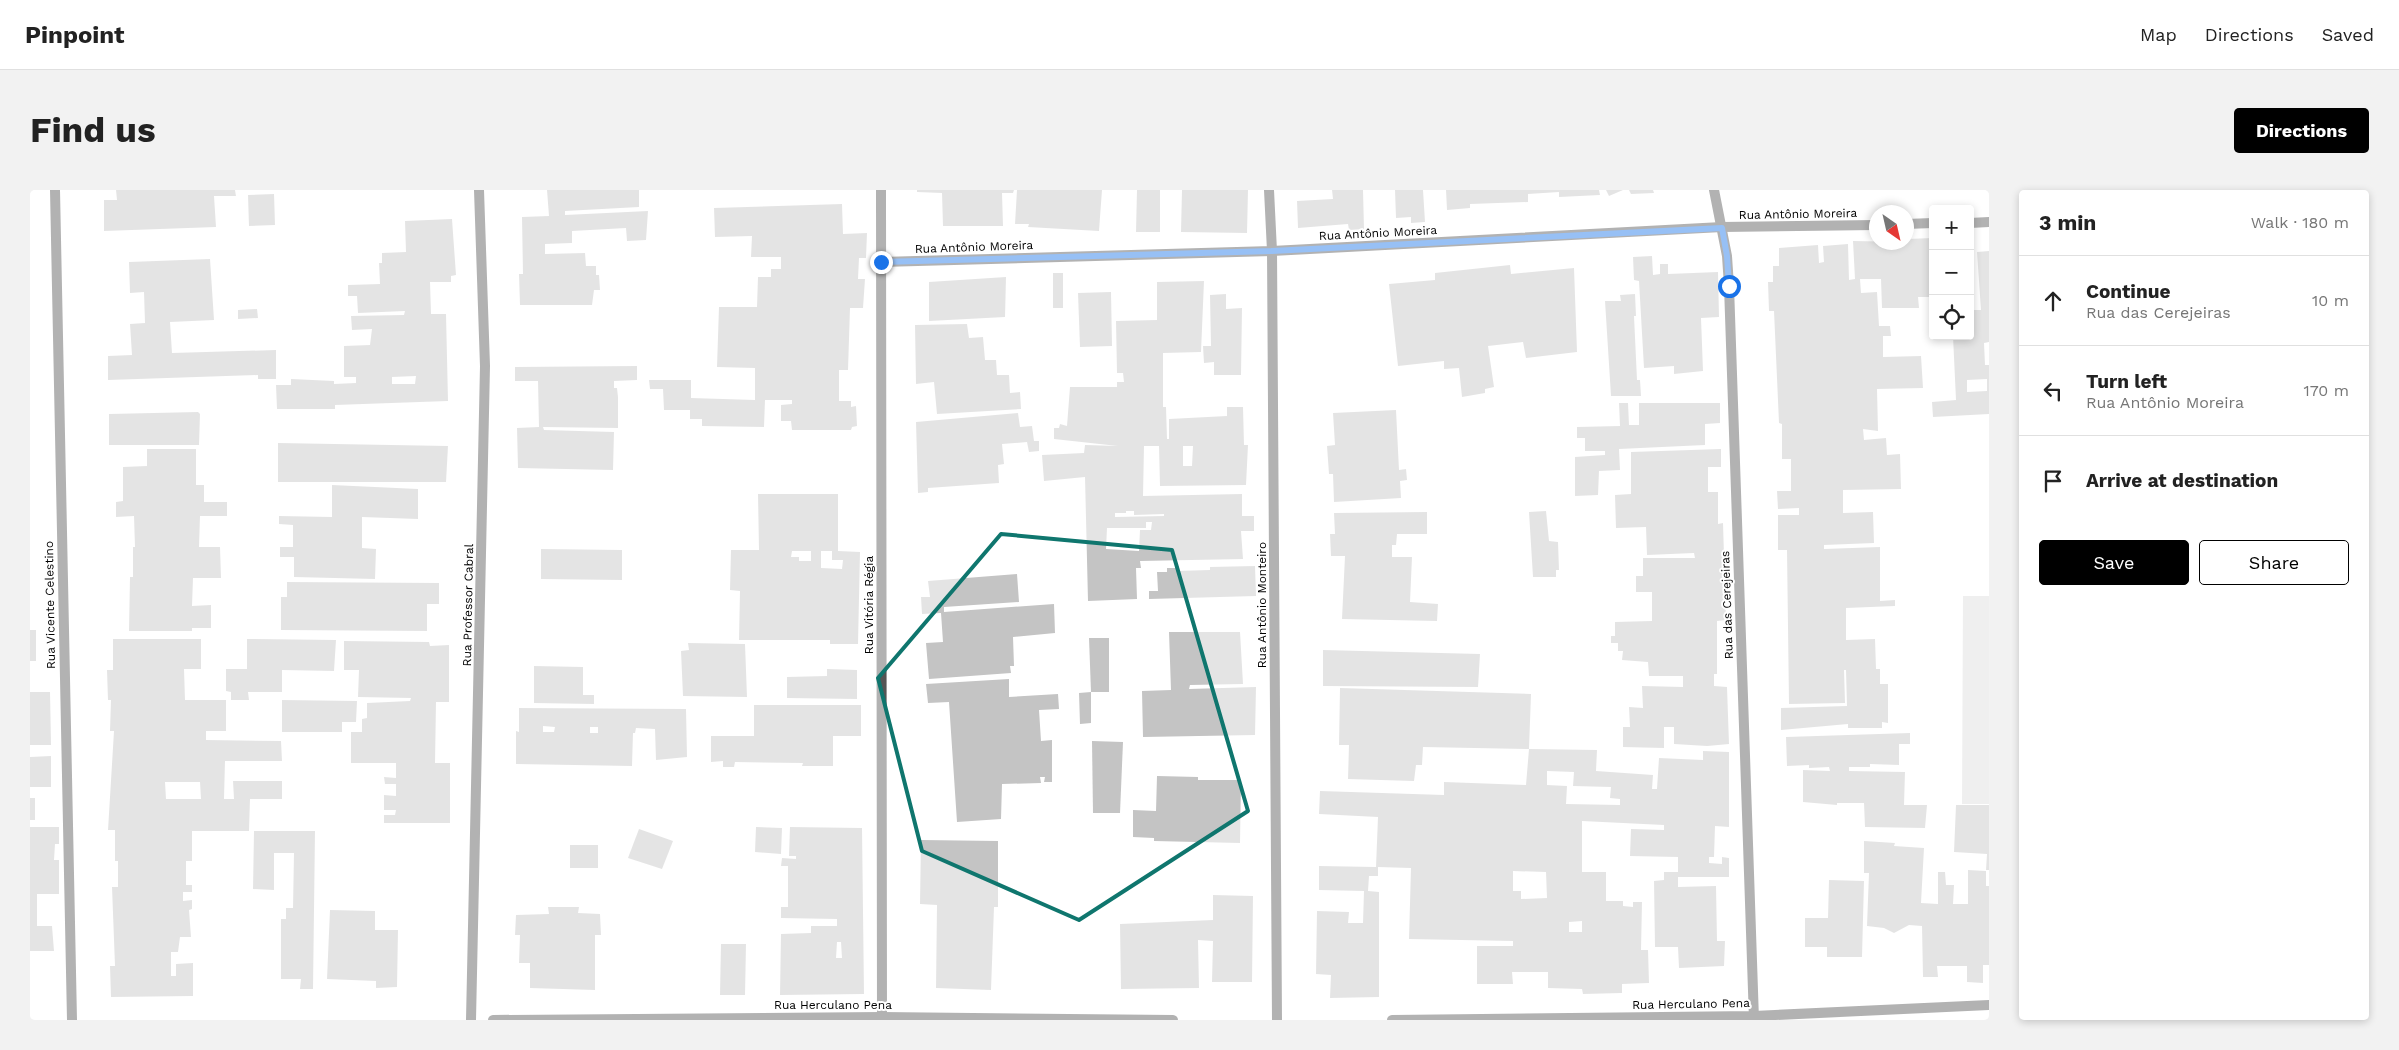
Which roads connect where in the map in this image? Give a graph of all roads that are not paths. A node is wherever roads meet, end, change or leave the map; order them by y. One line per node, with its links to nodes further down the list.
1 (55, 190): 17 (street, Rua Vicente Celestino)
2 (479, 190): 18 (street, Rua Professor Cabral)
3 (881, 190): 13 (street, Rua Vitória Régia)
4 (1268, 190): 12 (street, Rua Antônio Monteiro)
5 (1714, 190): 11 (street, Rua das Cerejeiras)
6 (1989, 222): 7 (street)
7 (1974, 223)
8 (1869, 224): 11 (street, Rua Antônio Moreira)
9 (1914, 224): 10 (street)
10 (1929, 224)
11 (1722, 228): 12 (street, Rua Antônio Moreira); 16 (street, Rua das Cerejeiras)
12 (1272, 251): 13 (street, Rua Antônio Moreira); 21 (street, Rua Antônio Monteiro)
13 (881, 262): 15 (street, Rua Vitória Régia)
14 (1989, 1005): 16 (street, Rua Herculano Pena)
15 (882, 1018): 19 (street, Rua Herculano Pena); 20 (street, Rua Herculano Pena)
16 (1754, 1018): 22 (street, Rua Herculano Pena)
17 (72, 1020)
18 (471, 1020)
19 (493, 1020)
20 (1173, 1020)
21 (1277, 1020)
22 (1392, 1020)

